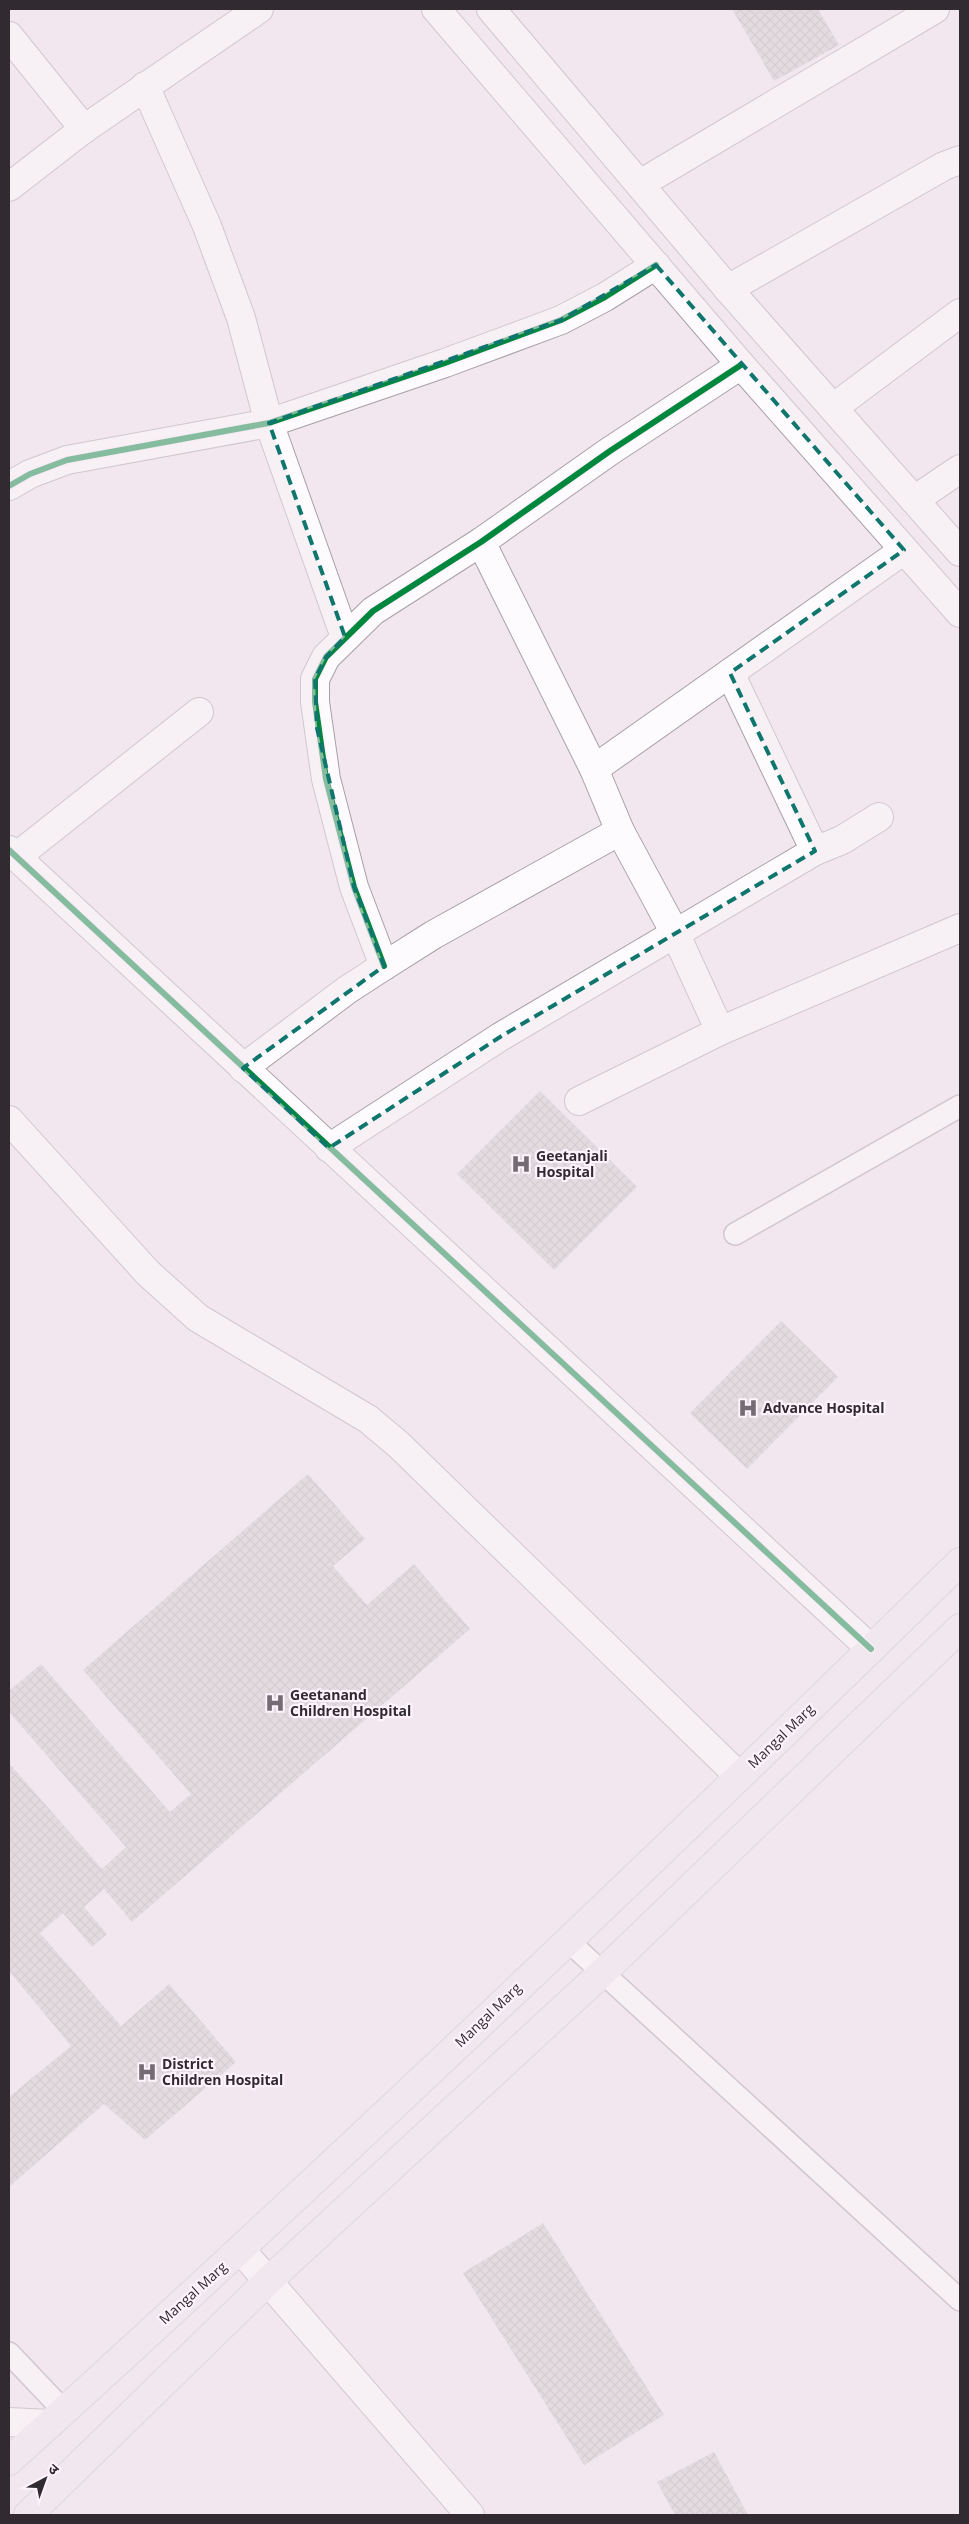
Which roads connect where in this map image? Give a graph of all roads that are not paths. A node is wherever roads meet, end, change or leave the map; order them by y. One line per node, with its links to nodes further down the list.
1 (258, 9): 6 (street)
2 (436, 9): 11 (street)
3 (491, 9): 9 (street)
4 (935, 9): 9 (street)
5 (9, 36): 7 (street)
6 (145, 86): 7 (street); 16 (street)
7 (84, 129): 10 (street)
8 (960, 160): 12 (street)
9 (640, 184): 12 (street)
10 (9, 187)
11 (656, 265): 14 (street); 16 (street)
12 (728, 289): 15 (street)
13 (960, 313): 15 (street)
14 (741, 366): 20 (street); 21 (street)
15 (833, 408): 19 (street)
16 (268, 423): 18 (street); 24 (street)
17 (960, 469): 19 (street)
18 (9, 486)
19 (914, 500): 22 (street)
20 (481, 542): 24 (street); 27 (street)
21 (904, 550): 23 (street); 25 (street)
22 (960, 552)
23 (960, 614)
24 (345, 637): 34 (street)
25 (730, 673): 27 (street); 30 (street)
26 (198, 712): 31 (street)
27 (594, 769): 29 (street)
28 (879, 817): 30 (street)
29 (620, 831): 33 (street); 34 (street)
30 (815, 851): 33 (street)
31 (12, 854): 36 (street)
32 (960, 928): 35 (street)
33 (676, 934): 35 (street); 40 (street)
34 (384, 966): 36 (street)
35 (720, 1031): 37 (street)
36 (242, 1068): 40 (street)
37 (579, 1101)
38 (960, 1106): 41 (lane)
39 (9, 1120): 45 (street)
40 (329, 1148): 44 (street)
41 (735, 1234)
42 (960, 1562): 44 (main road, Mangal Marg)
43 (960, 1628): 47 (main road)
44 (872, 1649): 45 (main road, Mangal Marg)
45 (740, 1776): 46 (main road, Mangal Marg)
46 (567, 1940): 47 (lane); 48 (main road, Mangal Marg)
47 (603, 1972): 49 (main road); 50 (lane)
48 (241, 2250): 49 (street); 52 (main road, Mangal Marg)
49 (268, 2281): 55 (main road); 56 (street)
50 (960, 2300)
51 (9, 2353): 52 (lane)
52 (57, 2418): 53 (street); 54 (main road, Mangal Marg)
53 (9, 2422)
54 (9, 2461)
55 (28, 2515)
56 (470, 2515)

